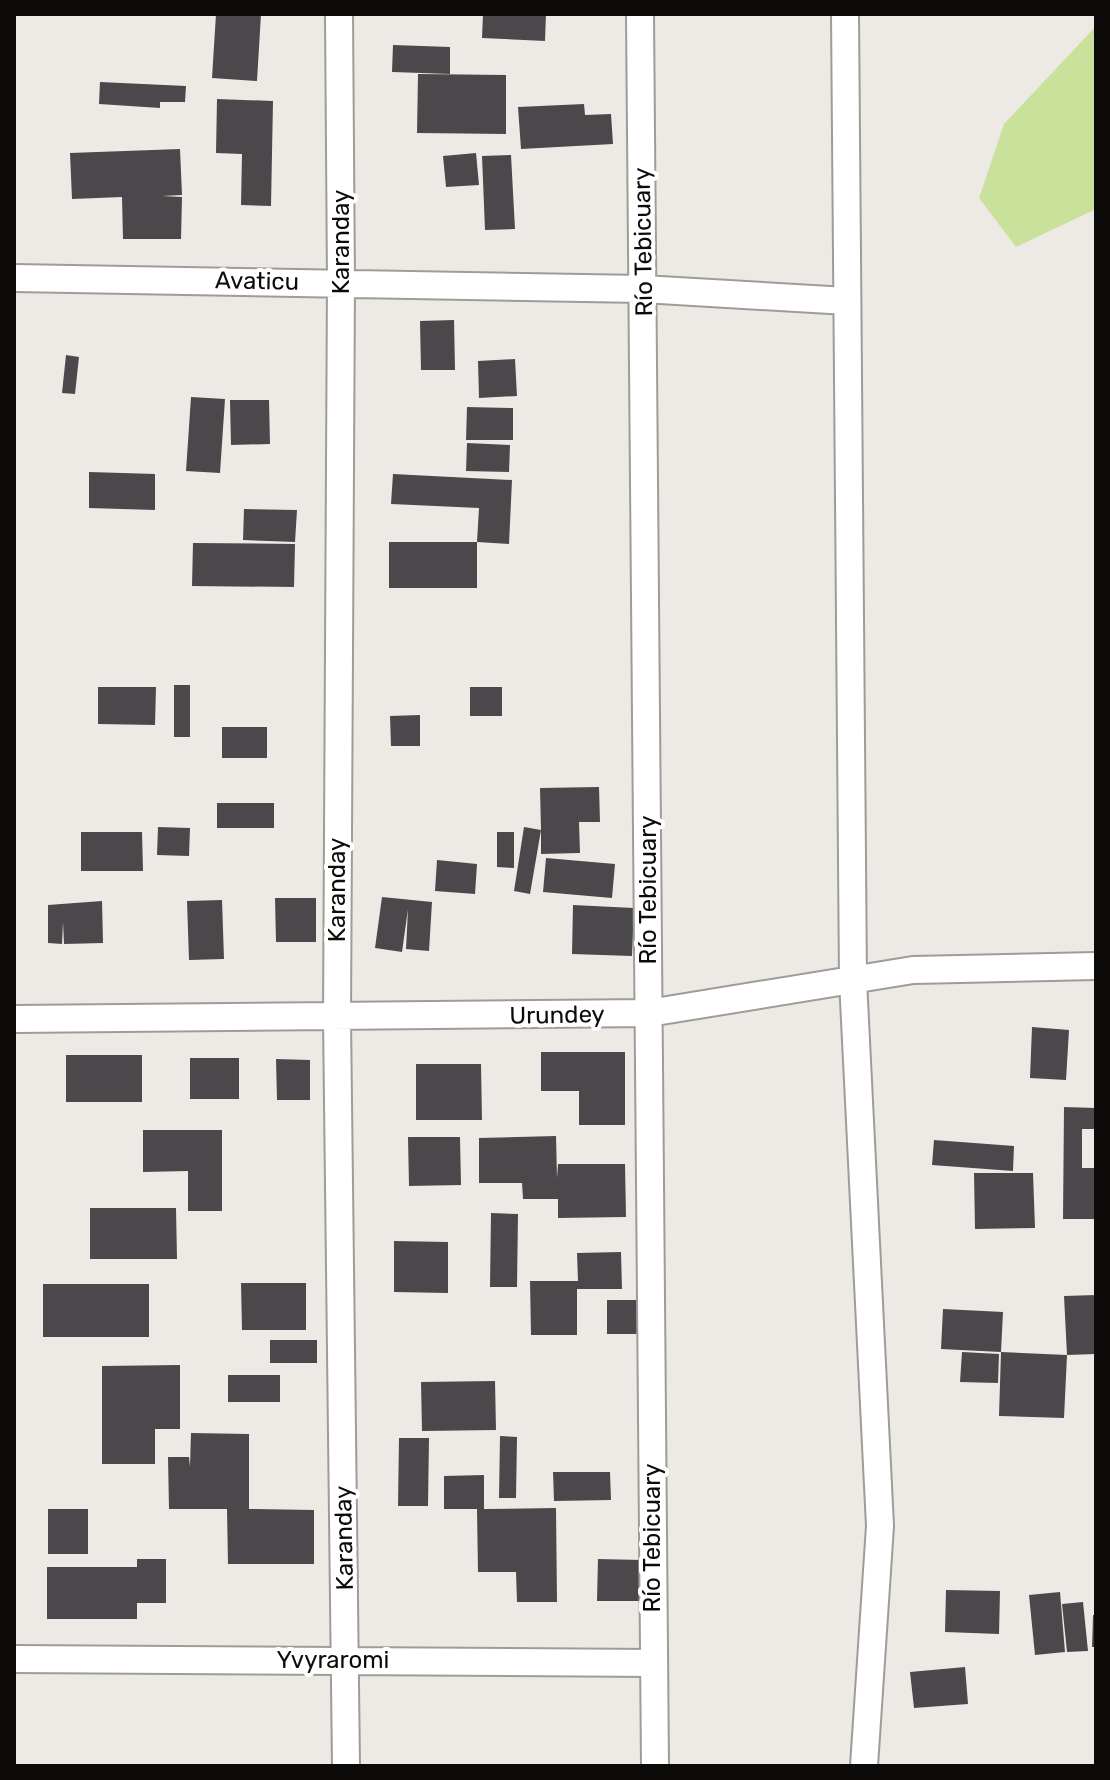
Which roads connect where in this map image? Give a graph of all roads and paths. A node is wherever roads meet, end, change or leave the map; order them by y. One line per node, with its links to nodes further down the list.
1 (339, 14): 5 (street, Karanday)
2 (640, 14): 6 (street, Río Tebicuary)
3 (845, 14): 7 (street)
4 (14, 278): 5 (street, Avaticu)
5 (341, 282): 6 (street, Avaticu); 11 (street, Karanday)
6 (643, 289): 7 (street, Avaticu); 10 (street, Río Tebicuary)
7 (847, 301): 9 (street)
8 (1096, 966): 9 (street, Urundey)
9 (853, 980): 10 (street, Urundey); 18 (street)
10 (649, 1013): 11 (street, Urundey); 15 (street, Río Tebicuary)
11 (337, 1018): 12 (street, Urundey); 14 (street, Karanday)
12 (14, 1019)
13 (14, 1659): 14 (street, Yvyraromi)
14 (346, 1660): 15 (street, Yvyraromi); 16 (street, Karanday)
15 (653, 1663): 17 (street, Río Tebicuary)
16 (346, 1766)
17 (655, 1766)
18 (864, 1766)

